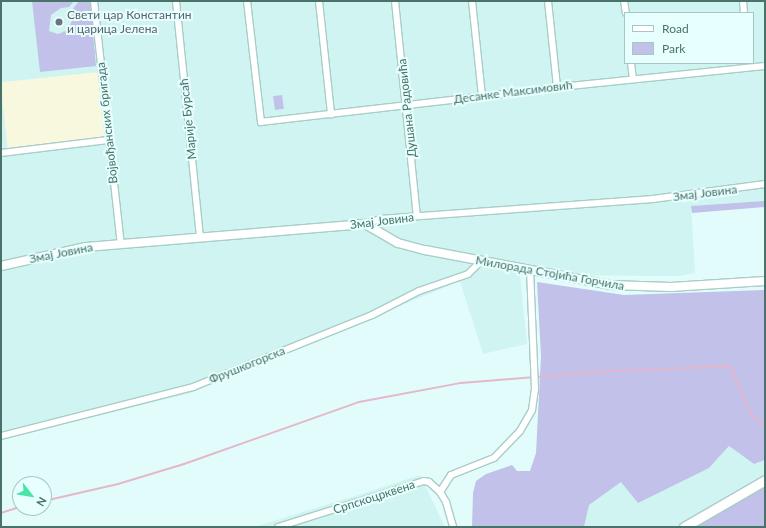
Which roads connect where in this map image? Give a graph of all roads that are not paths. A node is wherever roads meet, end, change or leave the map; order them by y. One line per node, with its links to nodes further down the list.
1 (94, 1): 20 (street, Војвођанских бригада)
2 (176, 1): 25 (street, Марије Бурсаћ)
3 (247, 1): 19 (street, Десанке Максимовић)
4 (319, 1): 19 (street)
5 (395, 1): 18 (street, Душана Радовића)
6 (472, 1): 17 (street)
7 (548, 1): 16 (street)
8 (624, 1): 10 (street)
9 (743, 1): 11 (street)
10 (626, 12)
11 (744, 12)
12 (631, 64): 15 (street)
13 (750, 65): 14 (street, Десанке Максимовић); 15 (street, Десанке Максимовић)
14 (765, 66)
15 (633, 79): 16 (street, Десанке Максимовић)
16 (557, 87): 17 (street, Десанке Максимовић)
17 (482, 96): 18 (street, Десанке Максимовић)
18 (407, 105): 19 (street, Десанке Максимовић); 23 (street, Душана Радовића)
19 (331, 114)
20 (108, 140): 21 (street); 26 (street, Војвођанских бригада)
21 (1, 153)
22 (765, 184): 23 (street, Змај Јовина)
23 (417, 216): 24 (street, Змај Јовина)
24 (365, 224): 25 (street, Змај Јовина); 27 (street, Милорада Стојића Горчила)
25 (200, 238): 26 (street, Змај Јовина)
26 (121, 244): 28 (street, Змај Јовина)
27 (481, 261): 29 (street, Милорада Стојића Горчила); 31 (street, Фрушкогорска)
28 (1, 266)
29 (530, 270): 30 (street, Милорада Стојића Горчила); 33 (street)
30 (765, 281)
31 (1, 436)
32 (765, 480): 36 (main road)
33 (440, 492): 34 (street, Српскоцрквена); 35 (street)
34 (278, 527)
35 (453, 527)
36 (684, 527)

